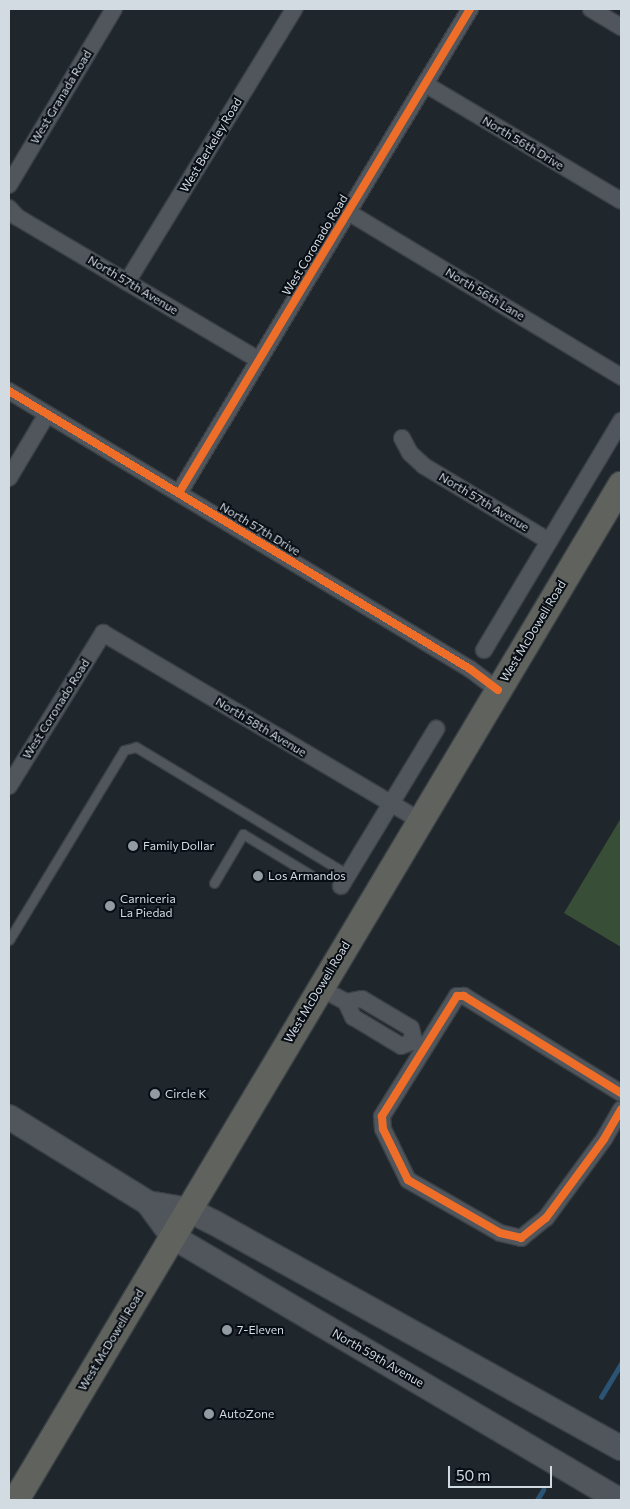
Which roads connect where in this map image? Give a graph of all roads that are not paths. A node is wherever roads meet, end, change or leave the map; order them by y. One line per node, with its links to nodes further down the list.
1 (114, 9): 7 (street, West Granada Road)
2 (294, 9): 11 (street, West Berkeley Road)
3 (470, 9): 6 (street, West Coronado Road)
4 (591, 9): 5 (street)
5 (621, 27)
6 (425, 84): 8 (street, North 56th Drive); 10 (street, West Coronado Road)
7 (9, 185)
8 (621, 201)
9 (9, 208): 11 (street, North 57th Avenue)
10 (348, 212): 12 (street, West Coronado Road); 13 (street, North 56th Lane)
11 (127, 282): 12 (street, North 57th Avenue)
12 (259, 360): 20 (street, West Coronado Road)
13 (621, 377)
14 (9, 391): 15 (street, North 57th Drive)
15 (47, 414): 18 (street); 20 (street, North 57th Drive)
16 (621, 421): 21 (street)
17 (402, 438): 21 (street, North 57th Avenue)
18 (9, 478)
19 (621, 485): 24 (main road, West McDowell Road)
20 (179, 493): 24 (street, North 57th Drive)
21 (549, 541): 23 (street)
22 (103, 633): 26 (street, West Coronado Road); 27 (street, North 58th Avenue)
23 (484, 650)
24 (498, 690): 28 (main road, West McDowell Road)
25 (436, 729): 27 (street)
26 (9, 786)
27 (390, 805): 28 (street, North 58th Avenue); 30 (street)
28 (419, 820): 33 (main road, West McDowell Road)
29 (311, 875): 31 (lane)
30 (345, 881): 32 (lane)
31 (214, 883)
32 (9, 940)
33 (320, 988): 34 (street); 39 (main road, West McDowell Road)
34 (419, 1044): 35 (street); 36 (street)
35 (621, 1093)
36 (621, 1109)
37 (9, 1117): 38 (main road, North 59th Avenue)
38 (148, 1203): 39 (main road, North 59th Avenue); 40 (main road, North 59th Avenue)
39 (189, 1210): 40 (main road, West McDowell Road); 41 (main road, North 59th Avenue)
40 (173, 1237): 42 (main road, West McDowell Road); 43 (main road, North 59th Avenue)
41 (621, 1448)
42 (16, 1500)
43 (619, 1500)

